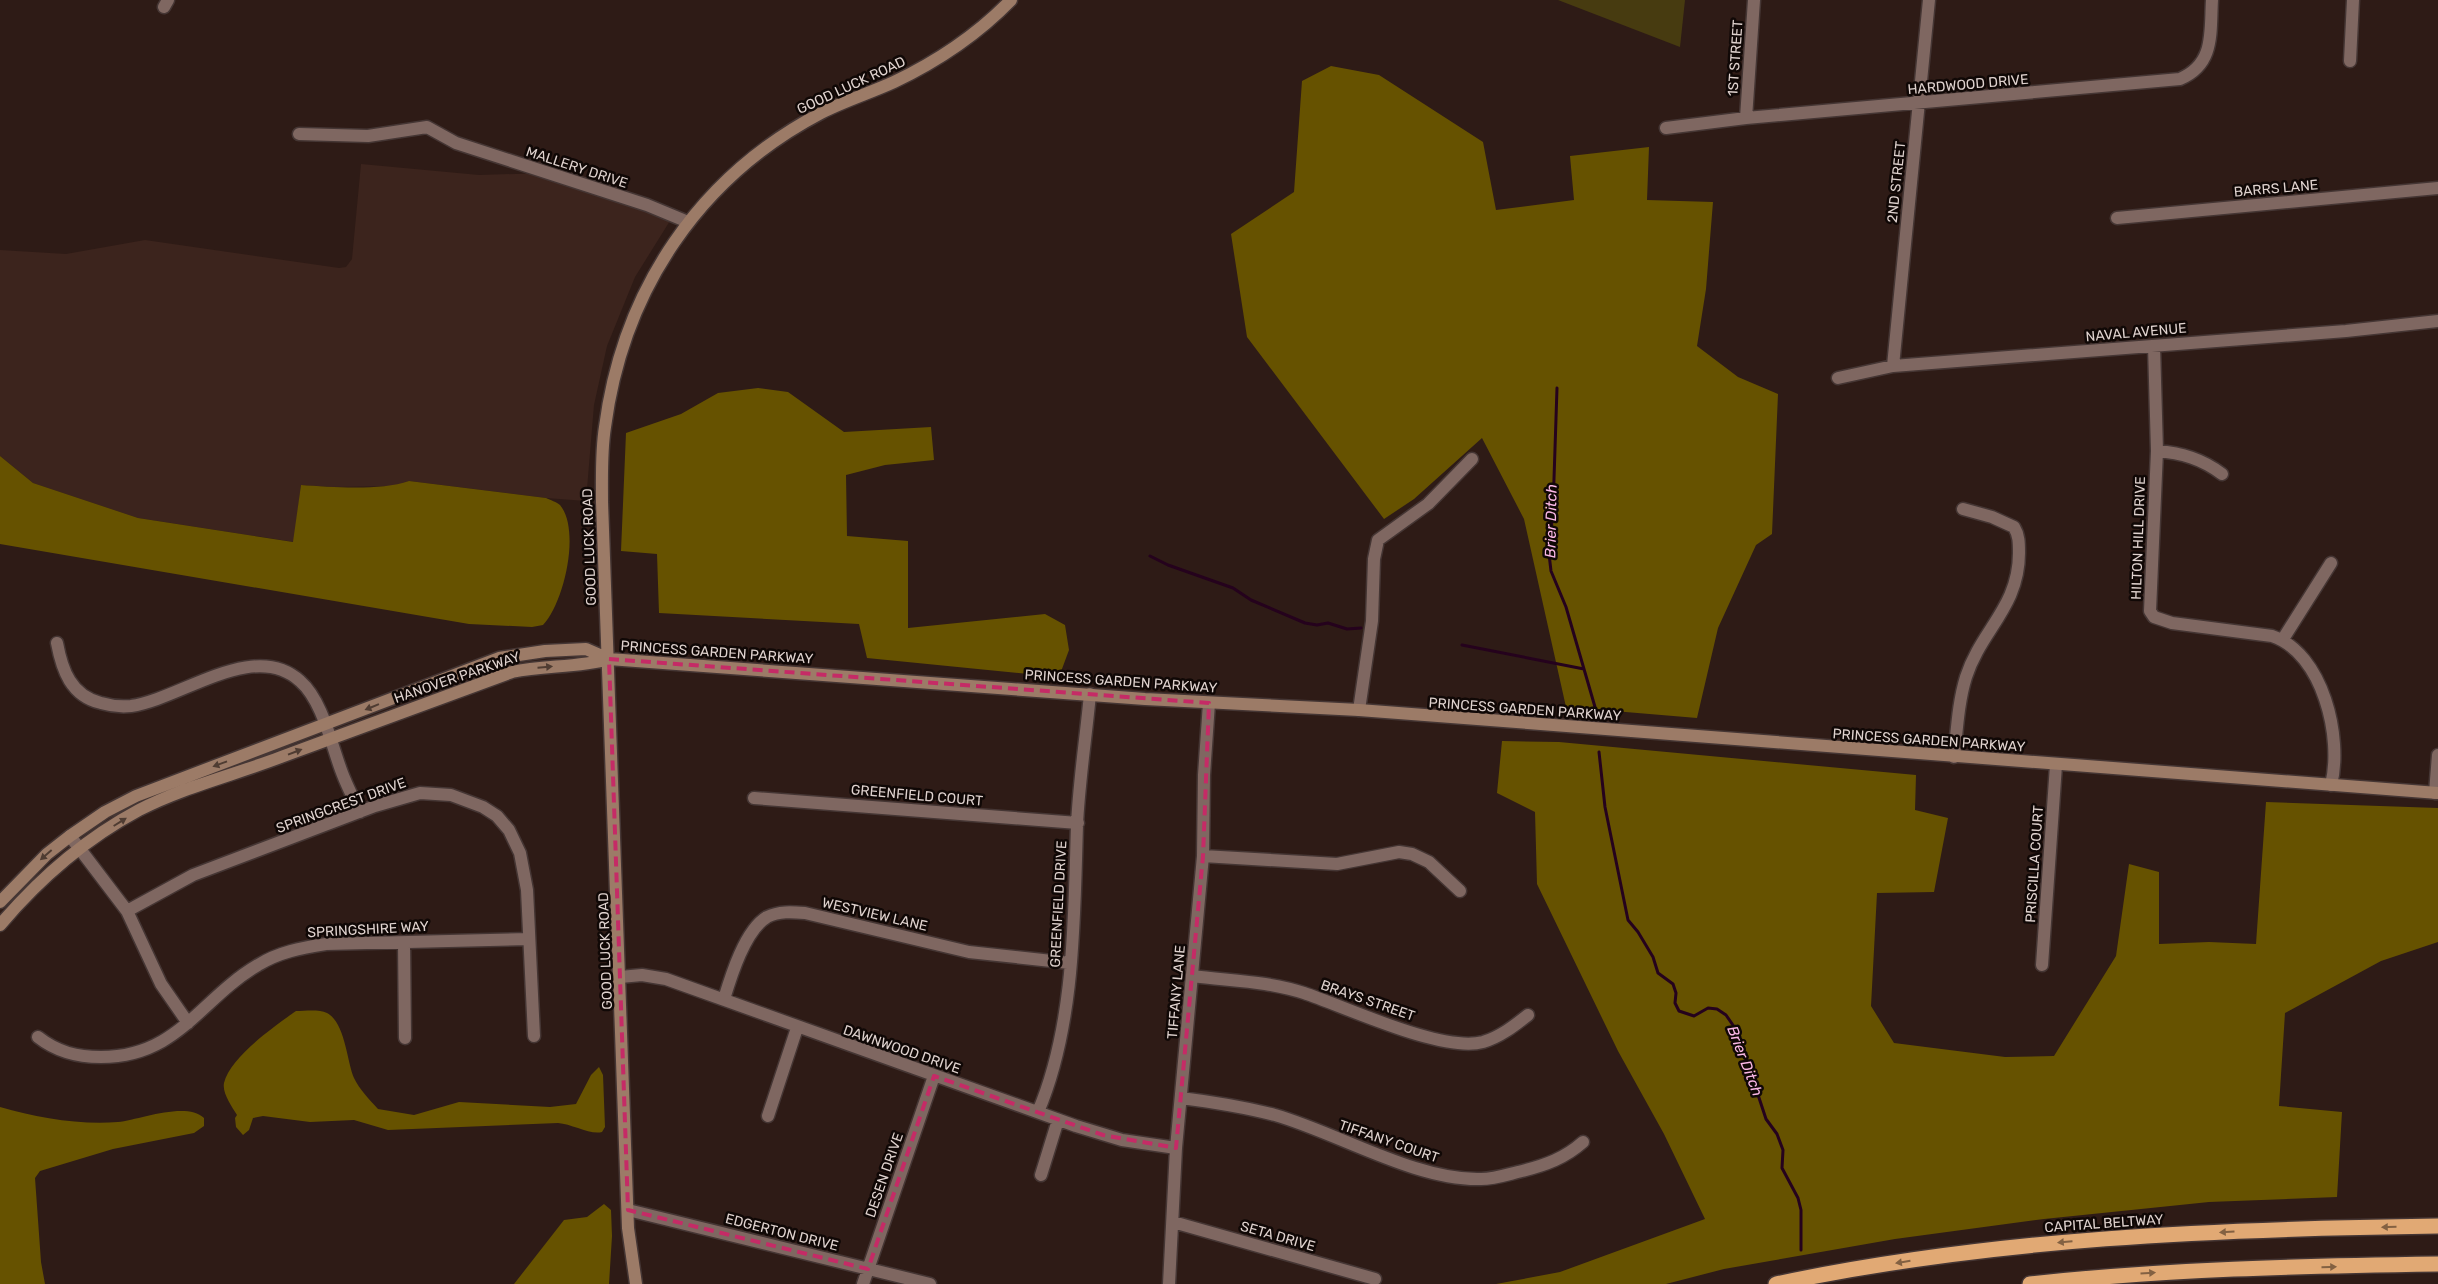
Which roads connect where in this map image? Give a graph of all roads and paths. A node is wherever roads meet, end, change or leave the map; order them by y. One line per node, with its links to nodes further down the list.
1 (1011, 0): 13 (street, GOOD LUCK ROAD)
2 (1754, 0): 8 (street, 1ST STREET)
3 (1929, 0): 7 (street, 2ND STREET)
4 (2212, 0): 7 (street, HARDWOOD DRIVE)
5 (2352, 0): 6 (street)
6 (2350, 61)
7 (1918, 104): 8 (street, HARDWOOD DRIVE); 16 (street, 2ND STREET)
8 (1746, 118): 9 (street, HARDWOOD DRIVE)
9 (1666, 128)
10 (299, 134): 13 (street, MALLERY DRIVE)
11 (2438, 188): 12 (street, BARRS LANE)
12 (2117, 218)
13 (688, 222): 25 (street, GOOD LUCK ROAD)
14 (2438, 321): 15 (street, NAVAL AVENUE)
15 (2154, 346): 16 (street, NAVAL AVENUE); 18 (street, HILTON HILL DRIVE)
16 (1893, 366): 17 (street, NAVAL AVENUE)
17 (1838, 378)
18 (2157, 451): 20 (street); 23 (street, HILTON HILL DRIVE)
19 (1472, 459): 28 (street)
20 (2222, 474)
21 (1963, 509): 32 (street)
22 (2331, 563): 23 (street)
23 (2283, 639): 34 (street)
24 (57, 643): 29 (street)
25 (609, 659): 26 (street, PRINCESS GARDEN PARKWAY); 29 (street, HANOVER PARKWAY, one-way to 29); 30 (street, HANOVER PARKWAY, one-way to 25); 51 (street, GOOD LUCK ROAD)
26 (1090, 694): 27 (street, PRINCESS GARDEN PARKWAY); 38 (street, GREENFIELD DRIVE)
27 (1209, 703): 28 (street, PRINCESS GARDEN PARKWAY); 41 (street, TIFFANY LANE)
28 (1358, 710): 32 (street, PRINCESS GARDEN PARKWAY)
29 (325, 724): 30 (street); 39 (street, HANOVER PARKWAY, one-way to 39)
30 (331, 739): 37 (street); 40 (street, HANOVER PARKWAY, one-way to 30)
31 (2438, 755): 35 (street)
32 (1954, 756): 33 (street, PRINCESS GARDEN PARKWAY)
33 (2056, 764): 34 (street, PRINCESS GARDEN PARKWAY); 49 (street, PRISCILLA COURT)
34 (2331, 785): 35 (street, PRINCESS GARDEN PARKWAY)
35 (2437, 793)
36 (754, 798): 38 (street, GREENFIELD COURT)
37 (360, 812): 44 (street, SPRINGCREST DRIVE); 46 (street, SPRINGCREST DRIVE)
38 (1078, 823): 48 (street, GREENFIELD DRIVE)
39 (70, 836): 40 (street); 43 (street, HANOVER PARKWAY, one-way to 43)
40 (79, 849): 44 (street); 45 (street, HANOVER PARKWAY)
41 (1203, 856): 42 (street); 50 (street, TIFFANY LANE)
42 (1460, 891)
43 (0, 902)
44 (127, 912): 54 (street)
45 (0, 925)
46 (528, 939): 47 (street, SPRINGSHIRE WAY); 56 (street, SPRINGCREST DRIVE)
47 (404, 943): 54 (street, SPRINGSHIRE WAY); 58 (street)
48 (1070, 964): 52 (street, WESTVIEW LANE); 61 (street, GREENFIELD DRIVE)
49 (2042, 965)
50 (1192, 976): 53 (street, BRAYS STREET); 60 (street, TIFFANY LANE)
51 (620, 977): 52 (street, DAWNWOOD DRIVE); 67 (street, GOOD LUCK ROAD)
52 (724, 999): 55 (street, DAWNWOOD DRIVE)
53 (1528, 1015)
54 (188, 1023): 57 (street, SPRINGSHIRE WAY)
55 (797, 1028): 59 (street, DAWNWOOD DRIVE); 62 (street)
56 (534, 1036)
57 (38, 1037)
58 (405, 1038)
59 (934, 1076): 61 (street, DAWNWOOD DRIVE); 71 (street, DESEN DRIVE)
60 (1181, 1098): 64 (street, TIFFANY COURT); 65 (street, TIFFANY LANE)
61 (1038, 1112): 63 (street, DAWNWOOD DRIVE)
62 (768, 1116)
63 (1058, 1120): 65 (street, DAWNWOOD DRIVE); 66 (street)
64 (1583, 1142)
65 (1176, 1148): 68 (street, TIFFANY LANE)
66 (1040, 1175)
67 (628, 1210): 71 (street, EDGERTON DRIVE); 73 (street, GOOD LUCK ROAD)
68 (1173, 1222): 72 (street, SETA DRIVE); 76 (street, TIFFANY LANE)
69 (2438, 1226): 77 (highway, CAPITAL BELTWAY, one-way to 77)
70 (2438, 1264): 78 (highway, one-way to 70)
71 (868, 1269): 74 (street, DESEN DRIVE); 75 (street, EDGERTON DRIVE)
72 (1375, 1279)
73 (636, 1284)
74 (863, 1284)
75 (930, 1284)
76 (1169, 1284)
77 (1776, 1284)
78 (2030, 1284)

